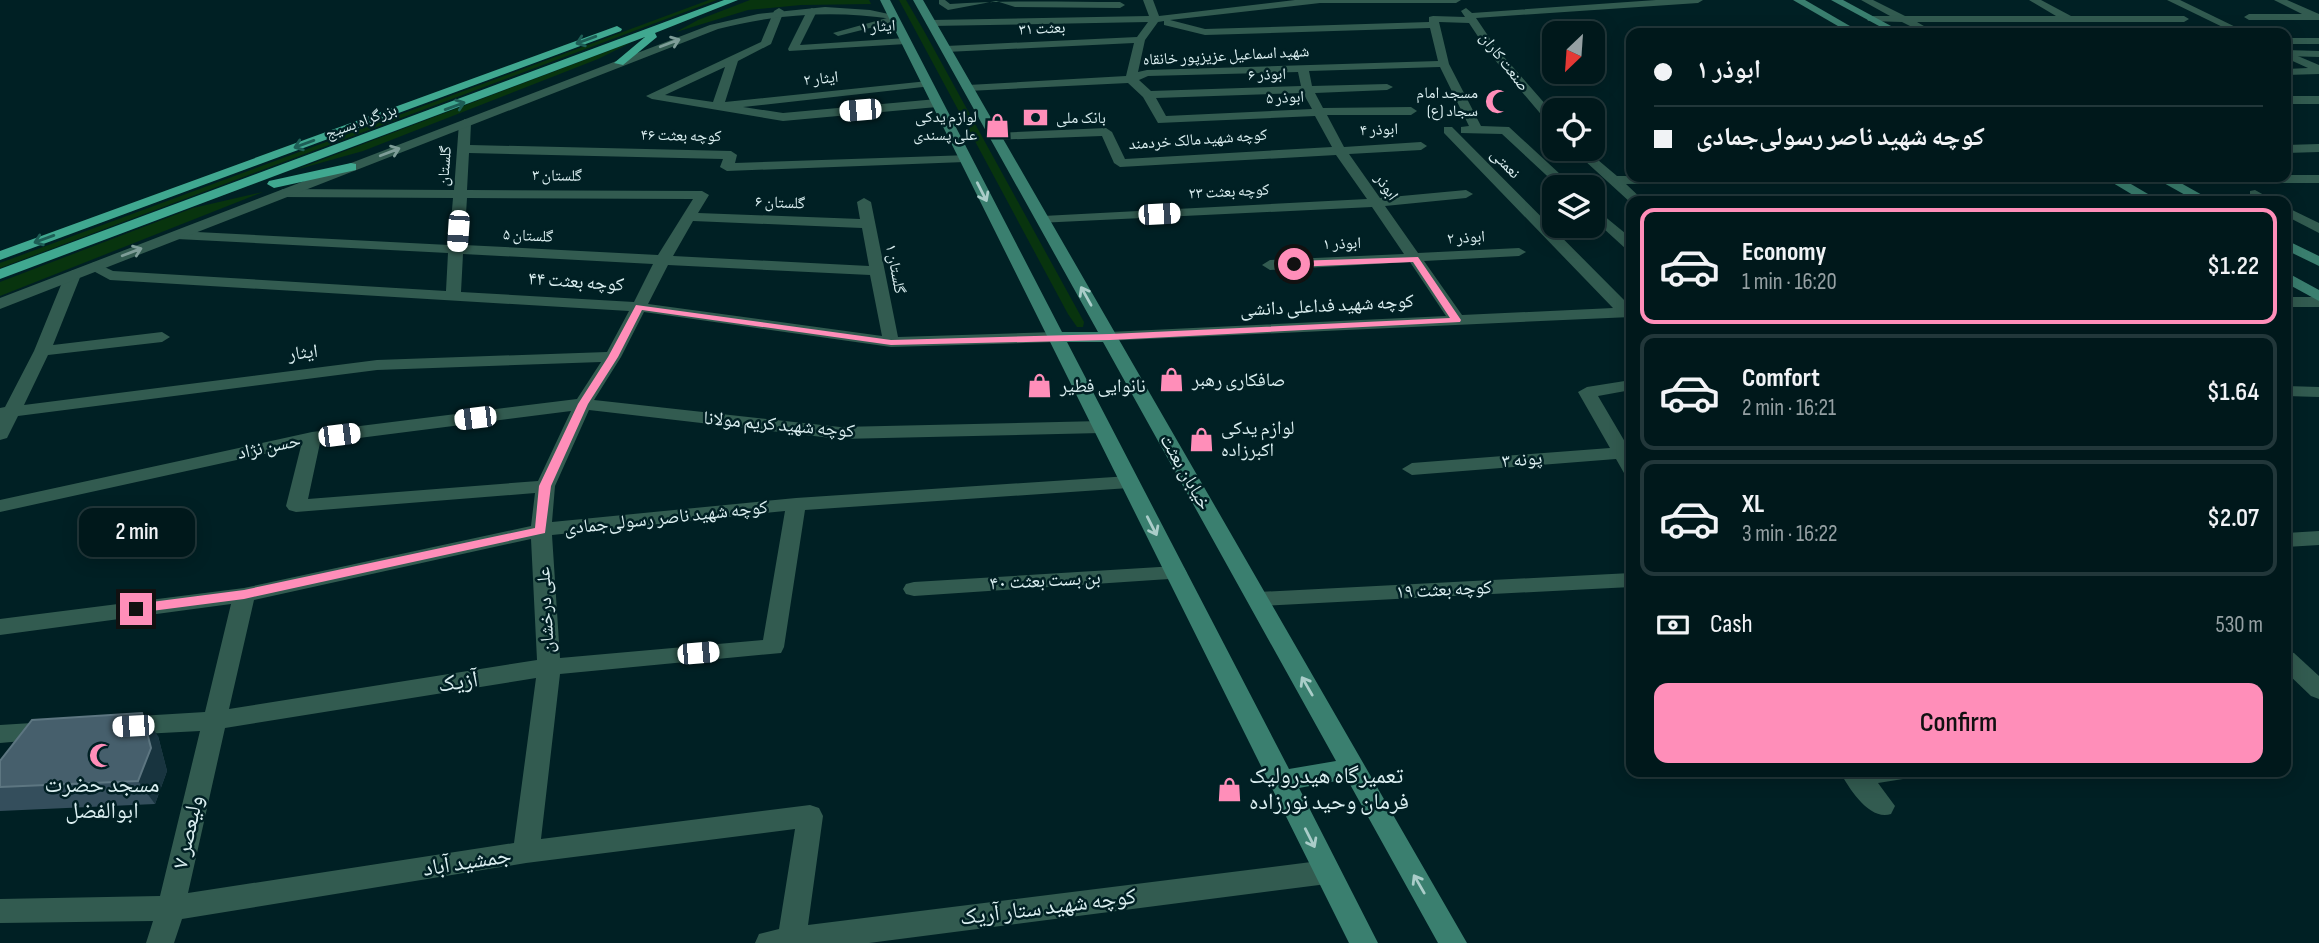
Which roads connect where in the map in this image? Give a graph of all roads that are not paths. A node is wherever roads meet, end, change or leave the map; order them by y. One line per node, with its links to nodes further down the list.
1 (696, 0): 108 (highway, بزرگراه بسیج, one-way to 108)
2 (733, 0): 32 (highway, بزرگراه بسیج)
3 (992, 0): 14 (street)
4 (1000, 0): 17 (street)
5 (1148, 0): 26 (street)
6 (1456, 0): 25 (street, صنعت کاران); 26 (street)
7 (1698, 0): 16 (street)
8 (1798, 0): 19 (main road)
9 (1836, 0): 18 (main road)
10 (1866, 0): 28 (street)
11 (2034, 0): 29 (street)
12 (2172, 0): 37 (street)
13 (2279, 0): 24 (street)
14 (947, 1): 15 (street)
15 (920, 2): 31 (main road, خیابان بعثت)
16 (1643, 2): 25 (street)
17 (1120, 5)
18 (1850, 7): 19 (main road); 27 (main road)
19 (1813, 9): 34 (main road)
20 (779, 11): 21 (street); 49 (street); 50 (street, one-way to 20)
21 (812, 11): 22 (street); 38 (street)
22 (891, 12): 39 (street); 41 (main road)
23 (2249, 17): 24 (street)
24 (2318, 17)
25 (1471, 18): 33 (street); 65 (street, صنعت کاران)
26 (1155, 19): 31 (street); 33 (street); 40 (street)
27 (1872, 19): 28 (street); 35 (main road)
28 (1902, 19): 29 (street); 36 (street)
29 (2069, 19): 30 (street)
30 (2184, 19)
31 (931, 23): 48 (main road, خیابان بعثت)
32 (666, 24): 50 (highway); 92 (highway, بزرگراه بسیج, one-way to 32)
33 (1435, 25): 51 (street)
34 (1848, 28)
35 (1889, 28)
36 (1921, 28)
37 (2231, 28)
38 (813, 29): 39 (street, ایثار ۱); 44 (street, ایثار ۱)
39 (838, 33): 44 (street, ایثار ۱)
40 (1140, 40): 48 (street, بعثت ۳۱); 55 (street)
41 (906, 41): 44 (street, ایثار ۱); 56 (main road)
42 (2291, 41): 43 (street)
43 (2319, 41)
44 (852, 45)
45 (2291, 53): 46 (street)
46 (2319, 54)
47 (2291, 56): 53 (street)
48 (956, 57): 58 (main road, خیابان بعثت)
49 (733, 60): 64 (street); 64 (street)
50 (619, 63): 68 (street)
51 (1444, 64): 52 (street, شهید اسماعیل عزیزپور خانقاه); 69 (street)
52 (1302, 67): 55 (street, شهید اسماعیل عزیزپور خانقاه); 59 (street, ابوذر)
53 (2319, 70): 54 (street)
54 (2291, 72)
55 (1131, 79): 58 (street, شهید اسماعیل عزیزپور خانقاه); 60 (street)
56 (928, 85): 63 (main road); 64 (street, ایثار ۲)
57 (1387, 87): 59 (street, ابوذر ۶)
58 (968, 88): 70 (main road, خیابان بعثت)
59 (1307, 89): 60 (street, ابوذر ۶); 67 (street, ابوذر)
60 (1148, 95): 67 (street, ابوذر ۵)
61 (2291, 100): 62 (street)
62 (2319, 100)
63 (937, 103): 64 (street); 76 (main road)
64 (718, 106)
65 (1542, 108)
66 (1411, 111): 67 (street, ابوذر ۵)
67 (1318, 112): 74 (street, ابوذر)
68 (465, 123): 73 (street, گلستان); 78 (street, one-way to 68)
69 (1477, 130): 79 (street); 126 (street, نعمتی)
70 (996, 137): 74 (street, کوچه شهید مالک خردمند); 97 (main road, خیابان بعثت)
71 (1421, 146): 74 (street, ابوذر ۴)
72 (2319, 148): 75 (street)
73 (464, 149): 76 (street, کوچه بعثت ۴۶); 86 (street, گلستان)
74 (1339, 149): 94 (street, ابوذر)
75 (2291, 149)
76 (965, 158): 130 (main road, one-way to 130)
77 (1592, 161): 82 (street)
78 (351, 167): 87 (street); 92 (highway)
79 (1554, 175)
80 (2291, 179): 81 (street)
81 (2319, 179)
82 (1614, 180): 83 (street); 89 (street)
83 (1626, 180)
84 (2119, 182): 90 (main road)
85 (2170, 182): 91 (main road)
86 (460, 192): 87 (street, گلستان ۳); 96 (street, گلستان ۳); 106 (street, گلستان)
87 (283, 193): 103 (street)
88 (1466, 194): 94 (street, کوچه بعثت ۲۳)
89 (1632, 196)
90 (2144, 196)
91 (2197, 196)
92 (208, 198): 115 (highway, بزرگراه بسیج)
93 (864, 202): 101 (street, گلستان ۱)
94 (1376, 203): 97 (street, کوچه بعثت ۲۳); 109 (street, ابوذر)
95 (2291, 214): 98 (street)
96 (689, 217): 101 (street, گلستان ۶); 110 (street, گلستان ۳)
97 (1043, 220): 131 (main road, خیابان بعثت, one-way to 97)
98 (2302, 220): 99 (street); 102 (street)
99 (2319, 220)
100 (1605, 222): 104 (street)
101 (868, 224): 114 (street, گلستان ۱)
102 (2319, 229)
103 (177, 235): 106 (street, گلستان ۵); 113 (street, one-way to 103)
104 (1626, 241)
105 (2291, 247): 111 (main road)
106 (456, 250): 110 (street, گلستان ۵); 120 (street, گلستان)
107 (1519, 252): 109 (street, ابوذر ۲)
108 (0, 256)
109 (1415, 259): 112 (street, ابوذر ۱); 128 (street, ابوذر)
110 (663, 260): 114 (street, گلستان ۵); 125 (street, گلستان ۳)
111 (2319, 262)
112 (1270, 265)
113 (94, 267): 116 (street); 120 (street, کوچه بعثت ۴۴)
114 (877, 271): 132 (street, گلستان ۱)
115 (0, 274)
116 (74, 275): 124 (street); 133 (street)
117 (2291, 279): 118 (main road)
118 (2319, 279)
119 (2291, 281): 121 (main road)
120 (453, 295): 125 (street, کوچه بعثت ۴۴)
121 (2319, 296)
122 (2291, 302): 123 (street)
123 (2319, 302)
124 (0, 304)
125 (639, 307): 132 (street, کوچه بعثت ۴۴); 134 (street, علی درخشان)
126 (1626, 310)
127 (1626, 312): 128 (street, کوچه شهید فداعلی دانشی)
128 (1457, 320): 131 (street, کوچه شهید فداعلی دانشی)
129 (162, 337): 133 (street)
130 (1056, 337): 131 (main road); 132 (street, کوچه بعثت ۴۴); 140 (main road)
131 (1110, 337): 157 (main road, خیابان بعثت)
132 (891, 342)
133 (42, 352): 139 (street)
134 (613, 357): 138 (street, علی درخشان); 139 (street, ایثار)
135 (1626, 386): 143 (street)
136 (2291, 391): 137 (street)
137 (2319, 392)
138 (583, 404): 140 (street, کوچه شهید کریم مولانا); 142 (street, حسن نژاد); 147 (street, علی درخشان)
139 (6, 412): 141 (street)
140 (1101, 427): 146 (main road)
141 (0, 433)
142 (312, 438): 147 (street); 149 (street, حسن نژاد)
143 (1626, 456)
144 (1626, 458): 145 (street, پونه ۳)
145 (1412, 469)
146 (1129, 482): 148 (street, کوچه شهید ناصر رسولی‌جمادی); 153 (main road, one-way to 153)
147 (545, 486): 150 (street, علی درخشان)
148 (796, 504): 150 (street, کوچه شهید ناصر رسولی‌جمادی); 160 (street, آزیک)
149 (0, 506)
150 (541, 530): 156 (street, کوچه شهید ناصر رسولی‌جمادی); 160 (street, علی درخشان)
151 (2319, 538): 152 (street)
152 (2291, 540)
153 (1176, 573): 155 (street, بن بست بعثت ۴۰); 168 (main road)
154 (1626, 580): 157 (street, کوچه بعثت ۱۹)
155 (914, 589)
156 (244, 594): 158 (street, کوچه شهید ناصر رسولی‌جمادی); 162 (street, ولیعصر ۷)
157 (1258, 599): 166 (main road, خیابان بعثت, one-way to 157)
158 (0, 626)
159 (2291, 665): 161 (street)
160 (550, 667): 162 (street, آزیک); 170 (street, علی درخشان)
161 (2319, 690)
162 (213, 721): 163 (street, آزیک); 172 (street, ولیعصر ۷)
163 (106, 727)
164 (66, 730): 165 (street)
165 (0, 734)
166 (1354, 768): 168 (main road); 177 (main road, خیابان بعثت, one-way to 166)
167 (1857, 777): 169 (street)
168 (1281, 781): 171 (main road, one-way to 171)
169 (1882, 806)
170 (526, 852): 172 (street, جمشید آباد); 174 (street, جمشید آباد)
171 (1327, 872): 174 (street, کوچه شهید ستار آریک); 176 (main road)
172 (171, 908): 173 (street, جمشید آباد); 175 (street, ولیعصر ۷)
173 (0, 911)
174 (780, 942)
175 (160, 943)
176 (1363, 943)
177 (1453, 943)

